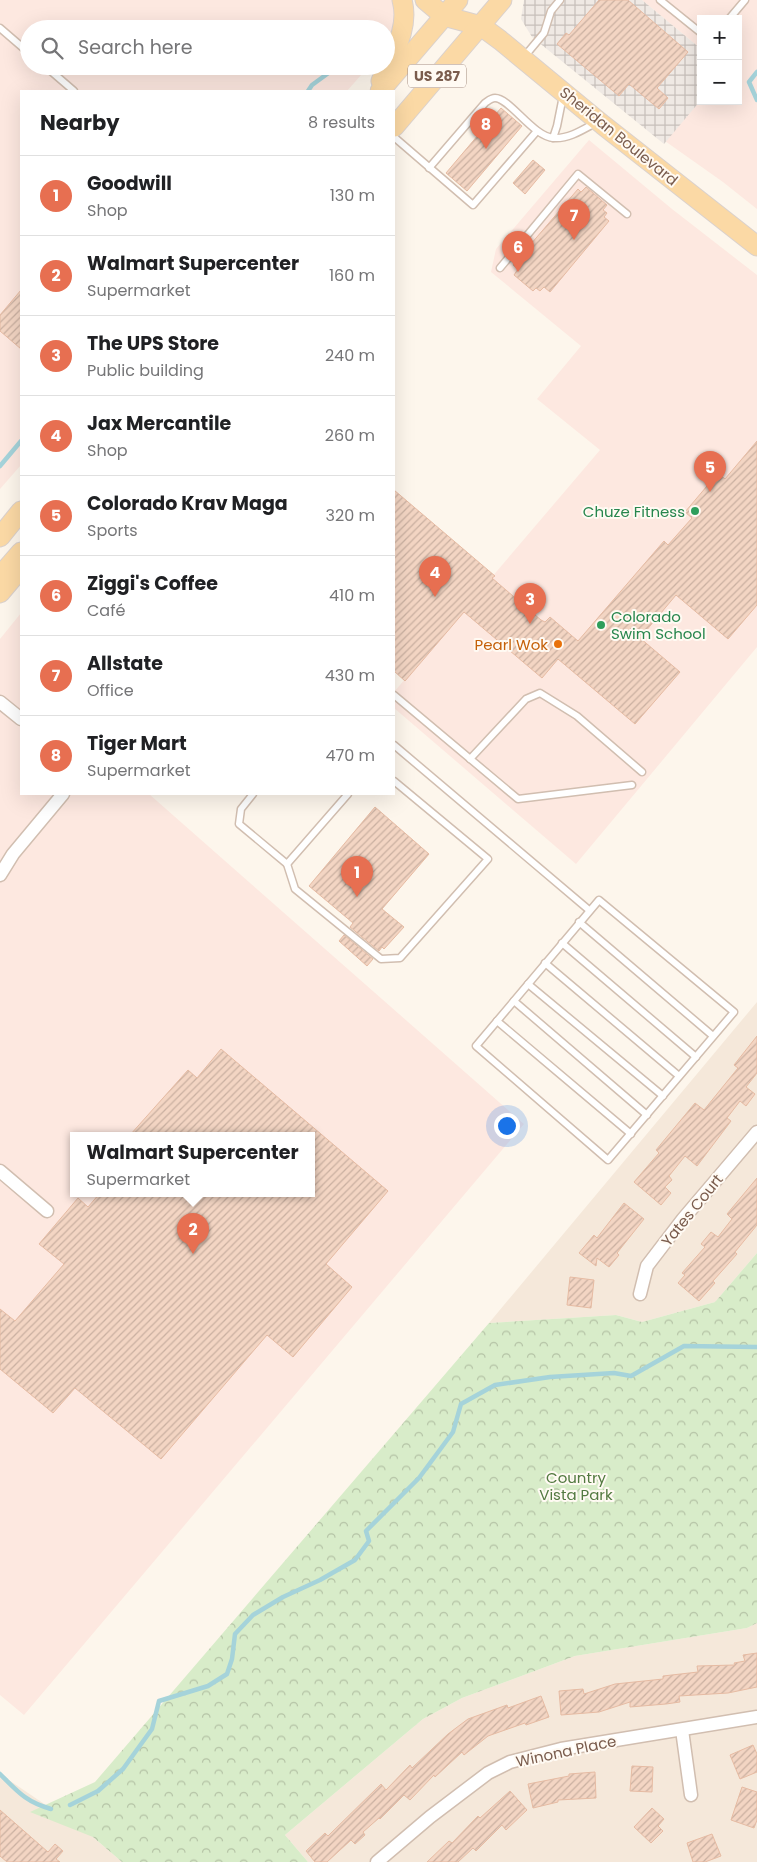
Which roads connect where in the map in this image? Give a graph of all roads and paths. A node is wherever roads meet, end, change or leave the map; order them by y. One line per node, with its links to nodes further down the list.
1 (402, 0): 15 (main road)
2 (425, 0): 10 (main road, Sheridan Boulevard)
3 (458, 0): 10 (main road, US 287)
4 (468, 0): 11 (main road, Sheridan Boulevard)
5 (502, 0): 11 (main road, US 287)
6 (560, 0): 16 (lane)
7 (660, 0): 13 (lane)
8 (745, 0): 9 (lane)
9 (732, 15)
10 (444, 16): 11 (main road, Sheridan Boulevard); 17 (main road, US 287)
11 (481, 26): 16 (main road, Sheridan Boulevard); 26 (main road, US 287)
12 (0, 28): 14 (lane)
13 (697, 30)
14 (20, 45)
15 (395, 49)
16 (523, 58): 24 (main road, Sheridan Boulevard)
17 (395, 73)
18 (55, 75): 21 (lane)
19 (383, 75): 22 (main road)
20 (394, 75): 23 (main road, US 287)
21 (73, 90)
22 (376, 90)
23 (381, 90)
24 (563, 92): 25 (main road, Sheridan Boulevard); 29 (lane)
25 (599, 121): 29 (lane); 32 (main road, Sheridan Boulevard)
26 (395, 126)
27 (537, 131): 29 (lane); 30 (lane); 30 (lane)
28 (395, 138): 30 (lane)
29 (553, 138)
30 (429, 168)
31 (627, 214): 33 (lane)
32 (757, 246)
33 (500, 268)
34 (20, 512): 35 (main road)
35 (0, 537)
36 (20, 553): 38 (main road)
37 (20, 569): 39 (main road)
38 (0, 577)
39 (0, 593)
40 (395, 696): 44 (lane)
41 (0, 702): 42 (street)
42 (20, 718)
43 (395, 746): 53 (lane)
44 (470, 759): 45 (lane); 47 (lane)
45 (642, 772)
46 (395, 782): 51 (lane)
47 (632, 785)
48 (63, 795): 52 (street)
49 (251, 795): 51 (lane)
50 (347, 795): 51 (lane)
51 (287, 864)
52 (0, 875)
53 (589, 910): 54 (lane); 60 (lane)
54 (579, 922): 55 (lane); 60 (lane)
55 (562, 943): 56 (lane); 61 (lane)
56 (545, 963): 57 (lane); 62 (lane)
57 (528, 984): 58 (lane); 63 (lane)
58 (514, 1001): 59 (lane); 64 (lane)
59 (497, 1021): 66 (lane); 66 (lane)
60 (713, 1036): 61 (lane)
61 (696, 1056): 62 (lane)
62 (679, 1076): 63 (lane)
63 (663, 1096): 64 (lane)
64 (647, 1115): 66 (lane)
65 (757, 1132): 69 (street, Yates Court)
66 (631, 1134)
67 (0, 1171): 68 (street)
68 (47, 1211)
69 (640, 1294)
70 (757, 1717): 71 (street, Winona Place)
71 (682, 1730): 72 (street); 73 (street, Winona Place)
72 (691, 1796)
73 (377, 1862)

